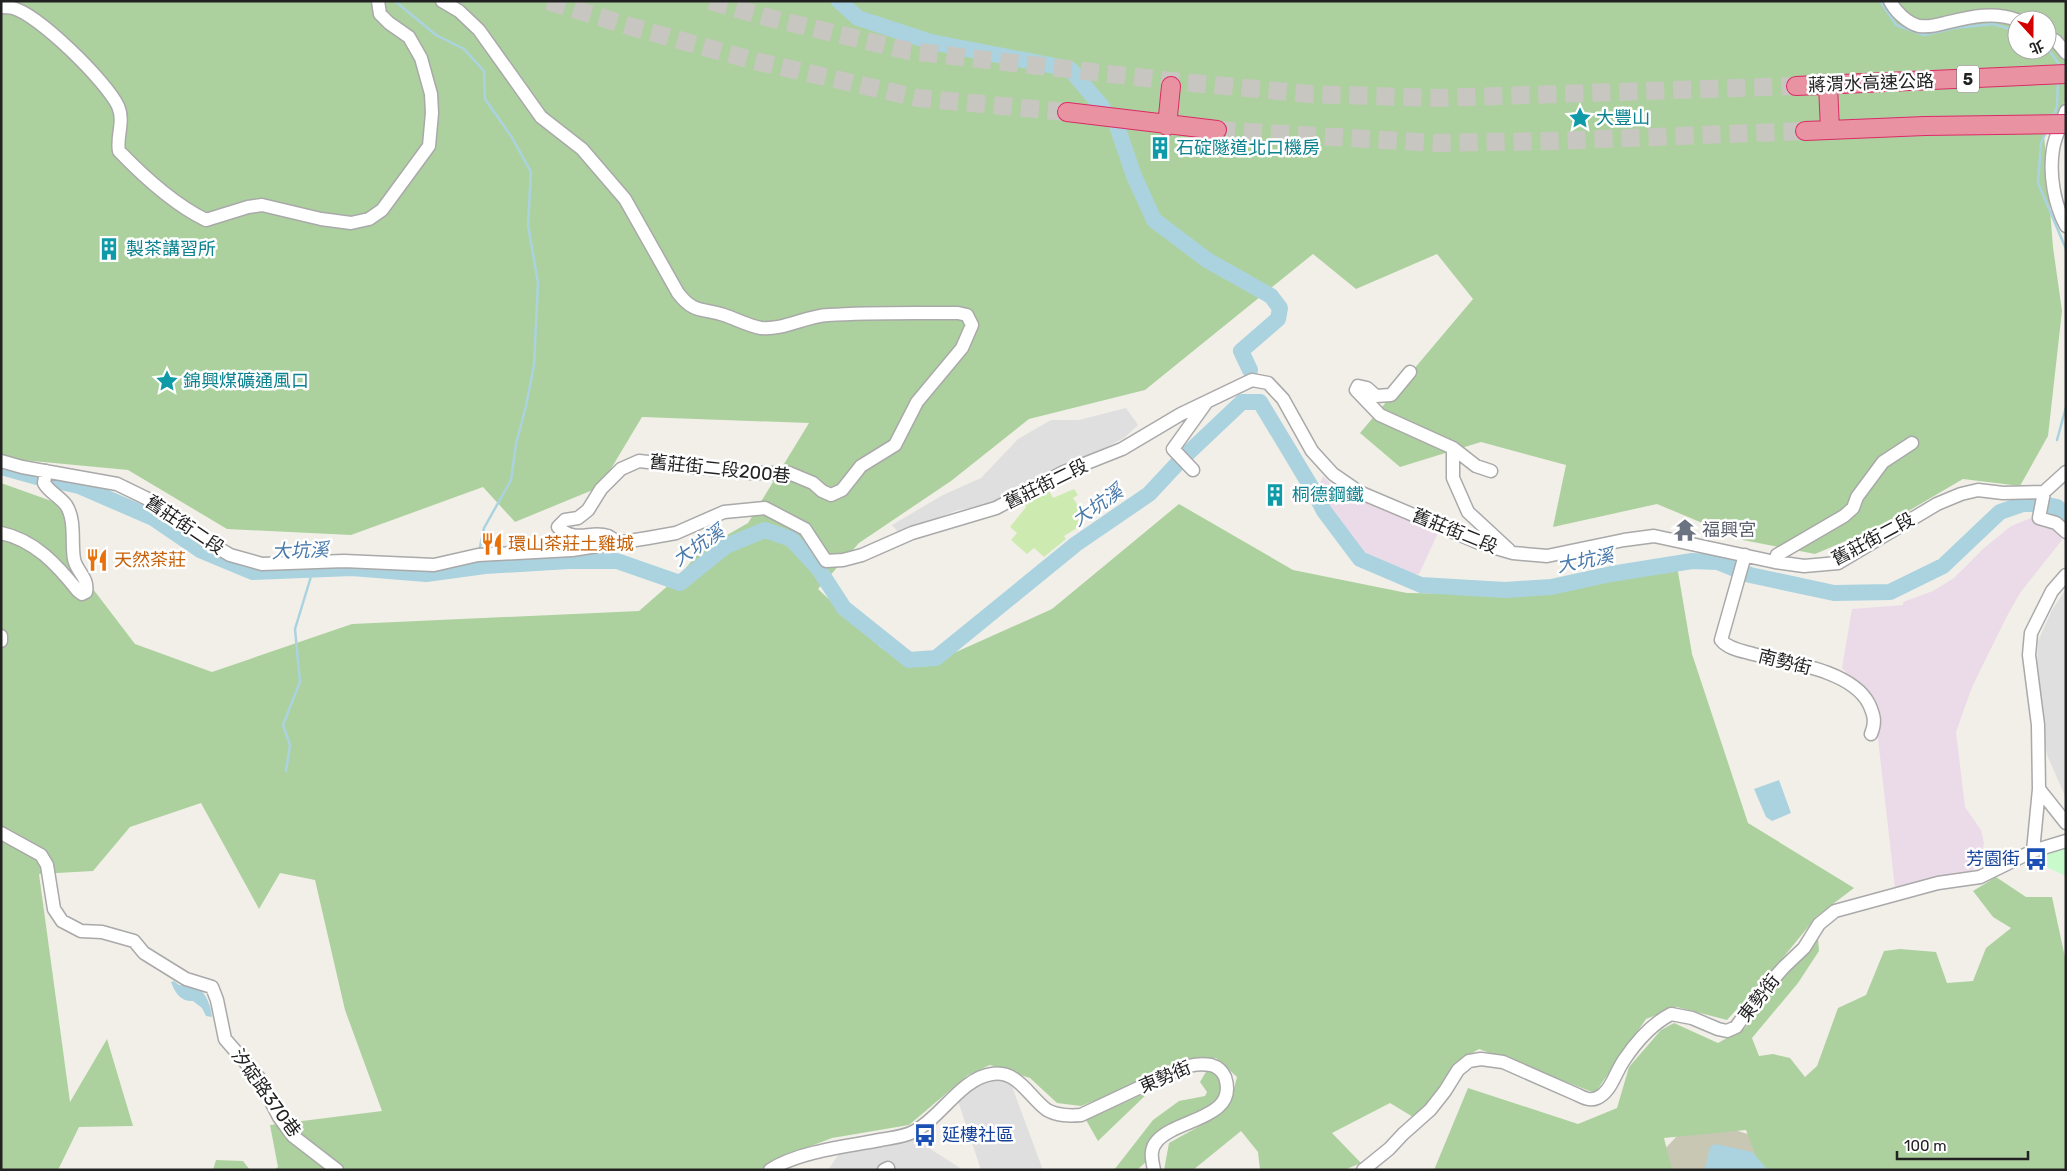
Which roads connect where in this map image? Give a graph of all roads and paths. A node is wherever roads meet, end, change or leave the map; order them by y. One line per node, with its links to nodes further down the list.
1 (378, 1): 4 (street)
2 (442, 1): 32 (street, 舊莊街二段200巷)
3 (1890, 1): 5 (street)
4 (1, 7)
5 (2007, 17)
6 (2057, 42): 7 (street)
7 (2066, 53)
8 (2066, 74): 11 (highway, 蔣渭水高速公路 / 5)
9 (1171, 86): 15 (highway)
10 (1796, 86): 11 (highway, 蔣渭水高速公路 / 5)
11 (1828, 86): 17 (highway)
12 (2066, 111): 19 (street)
13 (1067, 112): 15 (highway)
14 (2066, 124): 17 (highway, bridge)
15 (1167, 126): 16 (highway)
16 (1217, 130)
17 (1830, 130): 18 (highway)
18 (1805, 131)
19 (2066, 226)
20 (1410, 372): 23 (street)
21 (1208, 401): 25 (street); 32 (street, 舊莊街二段); 33 (street, 舊莊街二段)
22 (1912, 444): 35 (street)
23 (1453, 448): 27 (street); 33 (street)
24 (1, 461): 26 (street, 舊莊街二段)
25 (1193, 470)
26 (46, 471): 31 (street); 32 (street, 舊莊街二段)
27 (1491, 471)
28 (2066, 472): 29 (street)
29 (2044, 495): 30 (street); 35 (street, 舊莊街二段)
30 (2066, 532)
31 (1, 533)
32 (619, 542)
33 (1513, 553): 34 (street, 舊莊街二段)
34 (1744, 559): 35 (street, 舊莊街二段); 39 (street, 南勢街)
35 (1775, 562)
36 (2066, 575): 40 (street)
37 (1, 636): 38 (street)
38 (1, 641)
39 (1871, 734)
40 (2039, 789): 41 (street); 44 (street)
41 (2066, 823)
42 (1, 833): 45 (street, 汐碇路370巷)
43 (2066, 841): 44 (street, 東勢街)
44 (2033, 851): 48 (street, 東勢街)
45 (337, 1170)
46 (770, 1170): 47 (street, 東勢街)
47 (1154, 1170)
48 (1363, 1170)

